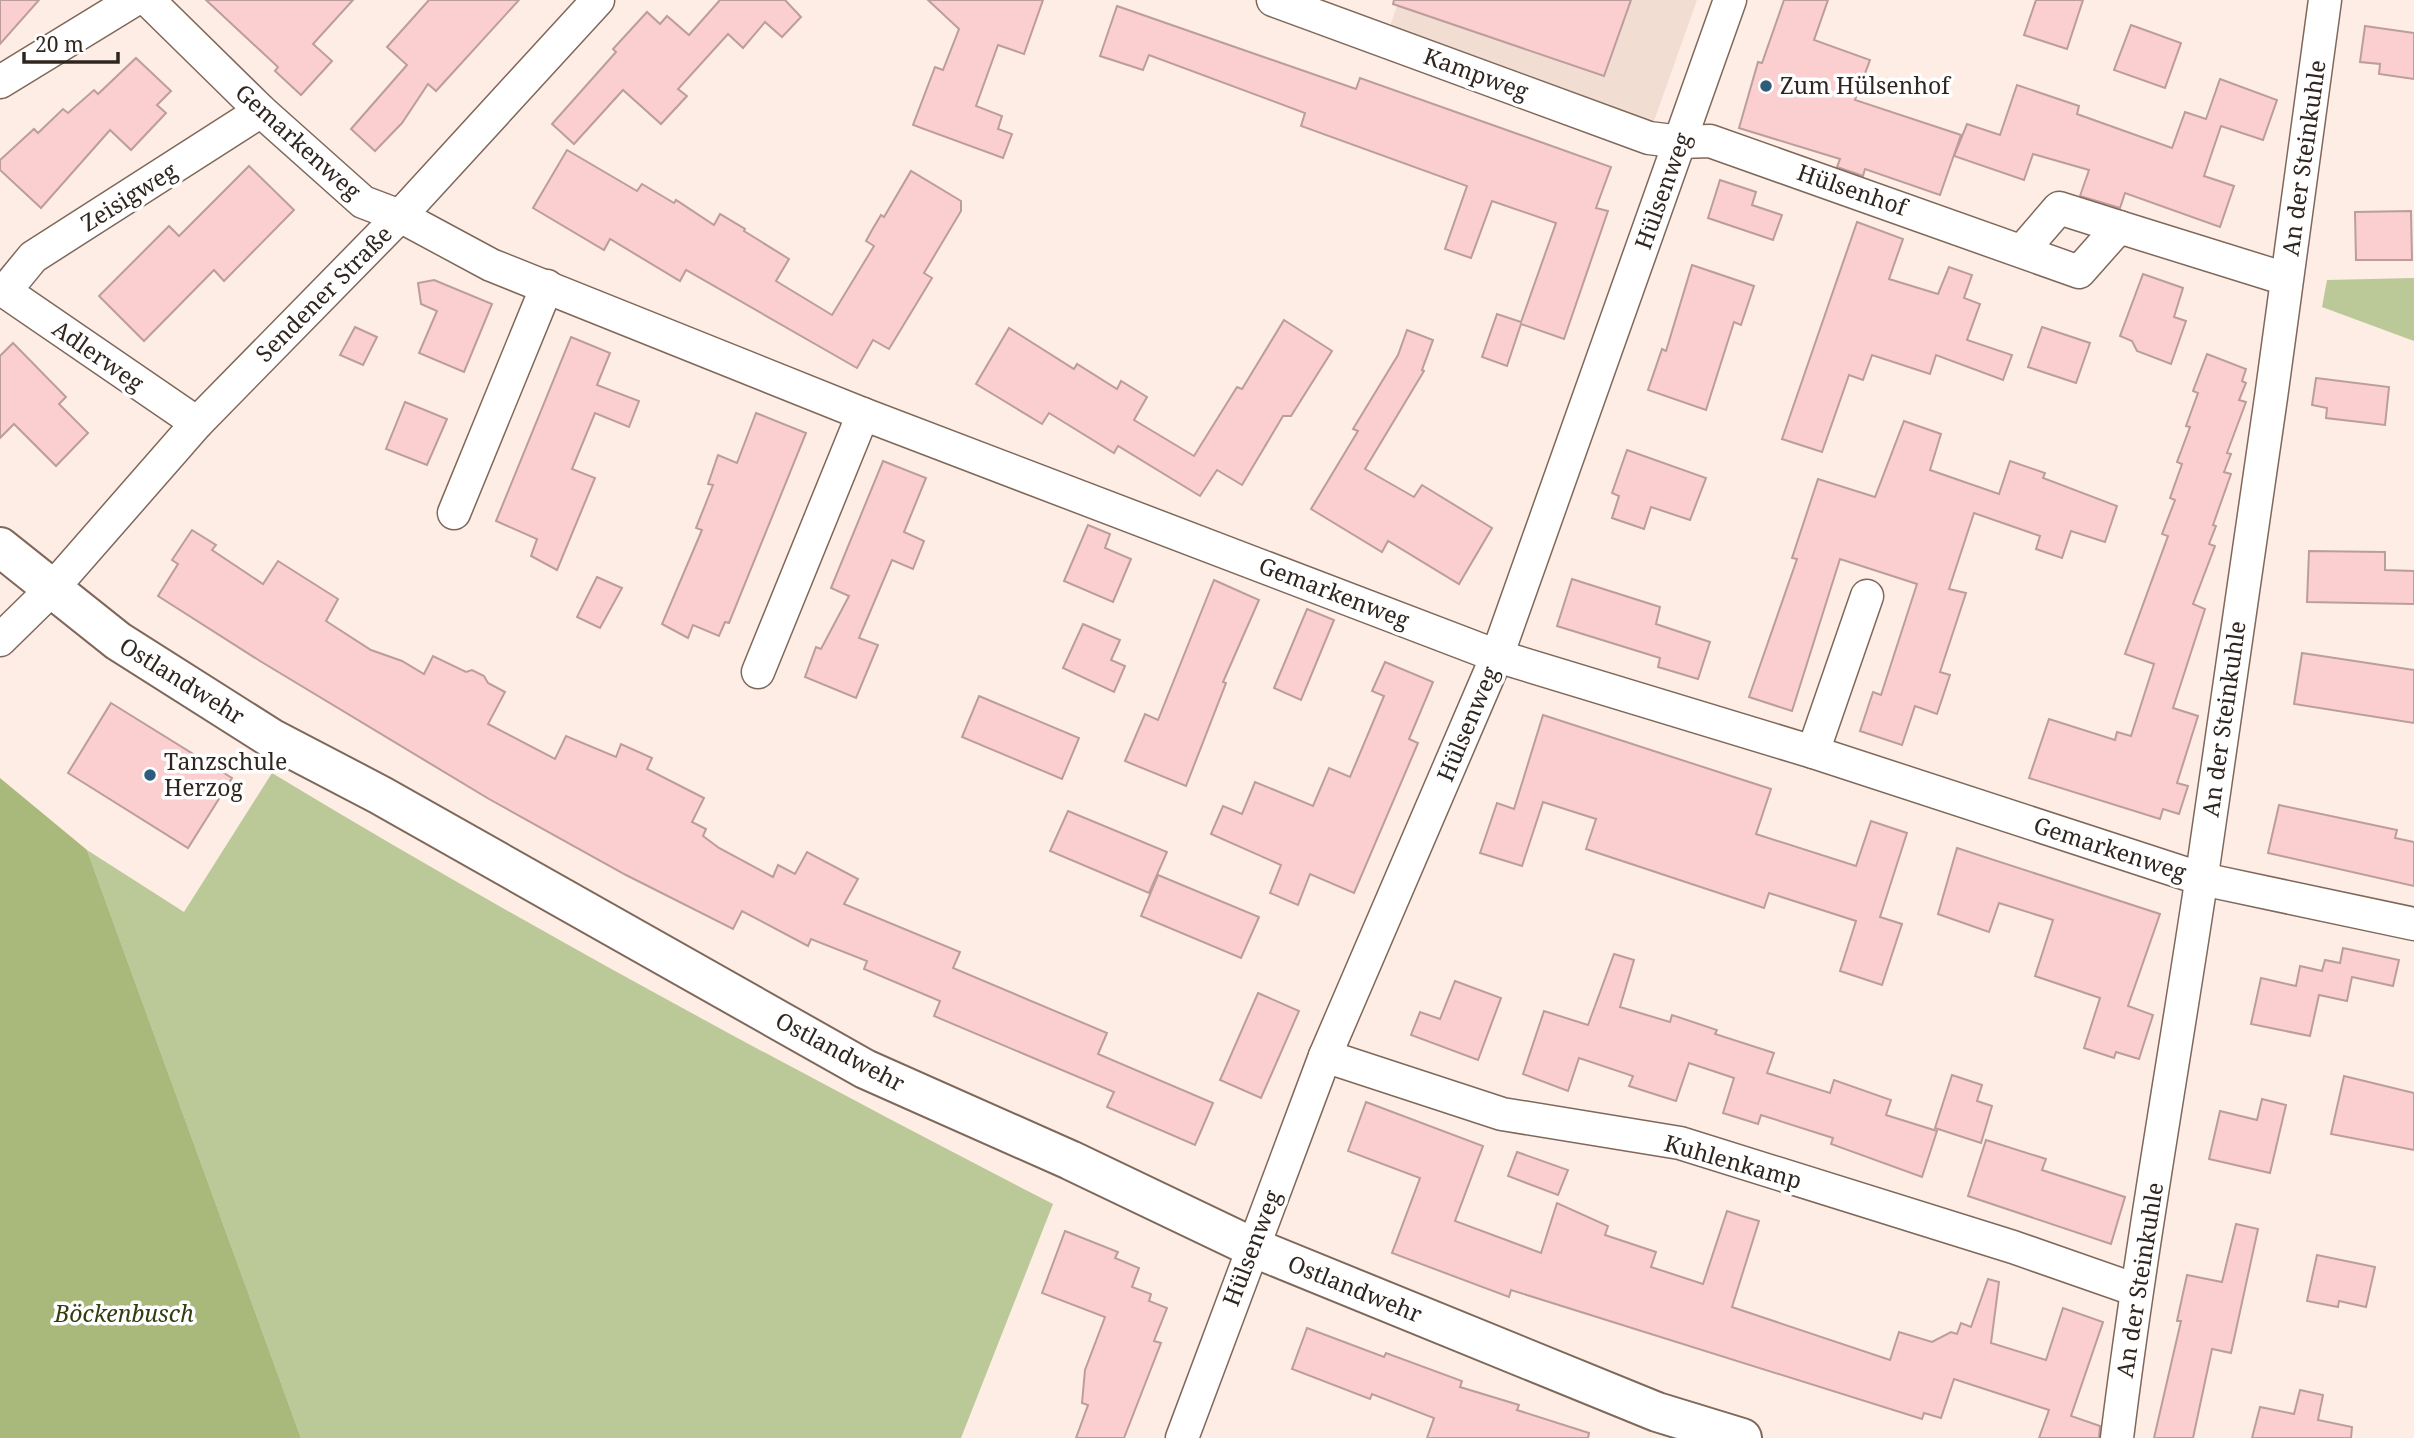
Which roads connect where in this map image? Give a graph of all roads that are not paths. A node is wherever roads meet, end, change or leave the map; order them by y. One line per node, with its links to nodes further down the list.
1 (134, 0): 7 (street)
2 (148, 0): 8 (street, Gemarkenweg)
3 (598, 0): 10 (street, Sendener Straße)
4 (1273, 0): 9 (street, Kampweg)
5 (1730, 0): 9 (street, Hülsenweg)
6 (2326, 0): 13 (street, An der Steinkuhle)
7 (0, 82)
8 (261, 111): 10 (street, Gemarkenweg); 15 (street, Zeisigweg)
9 (1681, 142): 12 (street, Hülsenhof); 23 (street, Hülsenweg)
10 (400, 216): 14 (street, Gemarkenweg); 17 (street, Sendener Straße)
11 (2119, 227): 12 (street); 12 (street, Hülsenhof); 13 (street)
12 (2022, 251)
13 (2286, 279): 26 (street, An der Steinkuhle)
14 (547, 286): 16 (street, Gemarkenweg); 18 (street)
15 (2, 289): 17 (street, Adlerweg)
16 (863, 414): 23 (street, Gemarkenweg); 24 (street)
17 (197, 423): 20 (street, Sendener Straße)
18 (454, 513)
19 (0, 547): 20 (street, Ostlandwehr)
20 (51, 590): 22 (street, Sendener Straße); 29 (street, Ostlandwehr)
21 (1867, 596): 25 (street)
22 (0, 640)
23 (1497, 656): 25 (street, Gemarkenweg); 28 (street, Hülsenweg)
24 (758, 672)
25 (1812, 752): 26 (street, Gemarkenweg)
26 (2202, 879): 27 (street, Gemarkenweg); 30 (street, An der Steinkuhle)
27 (2414, 924)
28 (1325, 1056): 29 (street, Hülsenweg); 30 (street, Kuhlenkamp)
29 (1252, 1247): 31 (street, Hülsenweg); 32 (street, Ostlandwehr)
30 (2136, 1290): 33 (street, An der Steinkuhle)
31 (1182, 1438)
32 (1742, 1438)
33 (2117, 1438)

